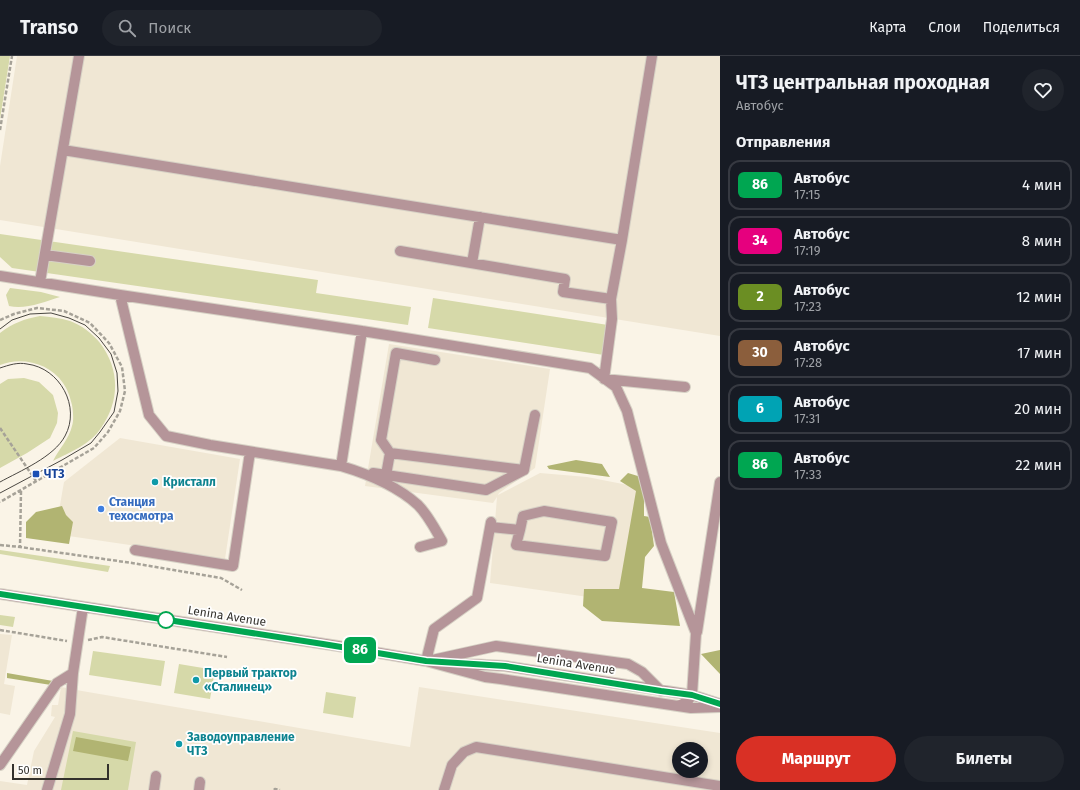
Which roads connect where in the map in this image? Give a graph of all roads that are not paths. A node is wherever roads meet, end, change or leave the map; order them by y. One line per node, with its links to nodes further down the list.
1 (79, 56): 3 (street)
2 (652, 56): 5 (street)
3 (63, 150): 4 (street); 7 (street)
4 (480, 217): 5 (street); 9 (street)
5 (622, 240): 13 (street)
6 (400, 252): 9 (street)
7 (45, 255): 8 (street); 11 (street)
8 (90, 261)
9 (472, 263): 13 (street)
10 (0, 276): 11 (street)
11 (40, 282): 12 (street)
12 (120, 295): 14 (street); 19 (street)
13 (611, 299): 16 (street)
14 (362, 331): 16 (street); 21 (street)
15 (434, 360): 20 (street)
16 (604, 379): 17 (street); 32 (street)
17 (685, 387)
18 (535, 415): 22 (street)
19 (250, 452): 21 (street); 29 (street)
20 (390, 453): 22 (street); 24 (street)
21 (341, 466): 23 (street)
22 (524, 470): 24 (street)
23 (357, 471): 24 (street); 28 (street)
24 (386, 475)
25 (720, 482): 26 (street)
26 (717, 526): 32 (street)
27 (520, 530): 27 (street); 33 (street)
28 (420, 546)
29 (135, 550)
30 (0, 594): 31 (street, Lenina Avenue)
31 (83, 607): 33 (street, Lenina Avenue); 35 (street)
32 (696, 633): 38 (street)
33 (426, 661): 34 (street, Lenina Avenue); 36 (street, Lenina Avenue); 37 (street)
34 (505, 666): 36 (street); 37 (street, Lenina Avenue)
35 (73, 673): 43 (street); 46 (street)
36 (501, 679): 39 (street, Lenina Avenue)
37 (648, 684): 38 (street, Lenina Avenue); 39 (street)
38 (692, 695): 40 (street, Lenina Avenue); 41 (street)
39 (633, 699): 41 (street, Lenina Avenue)
40 (720, 704)
41 (677, 706): 42 (street, Lenina Avenue)
42 (720, 707)
43 (0, 765)
44 (156, 776): 47 (street)
45 (720, 786): 48 (street)
46 (47, 790)
47 (154, 790)
48 (444, 790)

